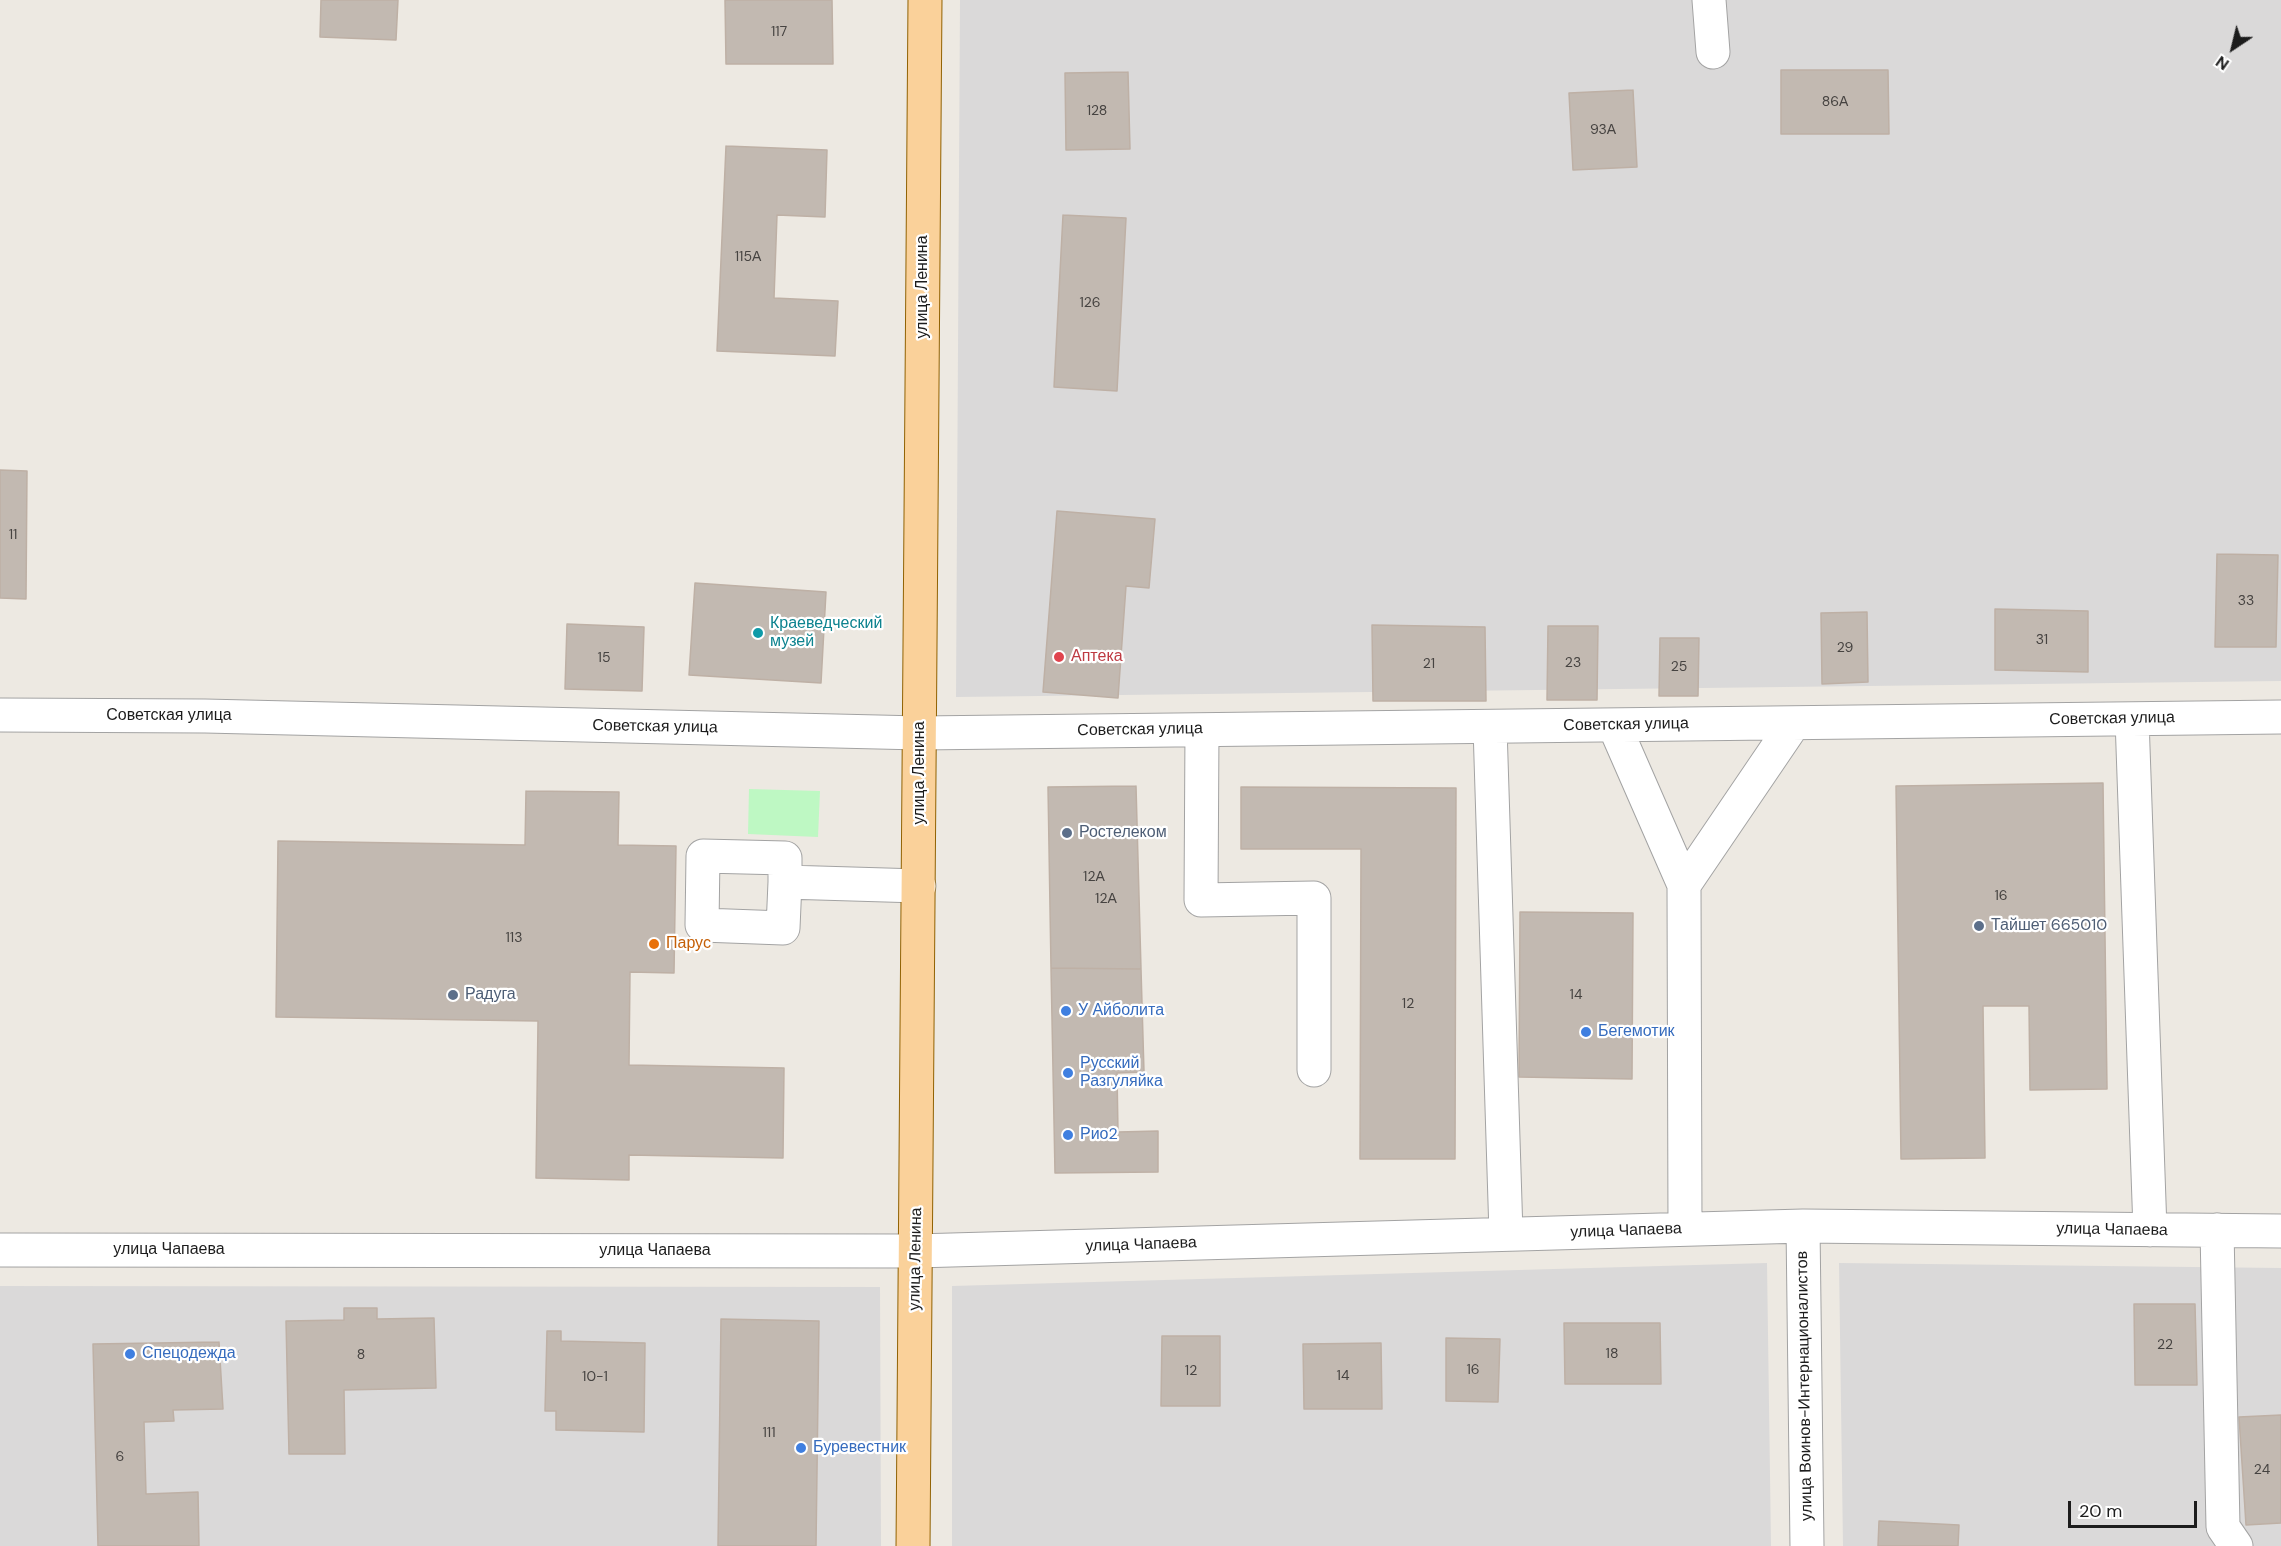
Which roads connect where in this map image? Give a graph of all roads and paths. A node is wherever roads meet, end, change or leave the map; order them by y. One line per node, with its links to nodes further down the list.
1 (925, 0): 11 (main road, улица Ленина)
2 (1709, 0): 3 (street)
3 (1713, 52)
4 (0, 715): 11 (street, Советская улица)
5 (2281, 717): 6 (street, Советская улица)
6 (2132, 718): 7 (street, Советская улица); 18 (street)
7 (1794, 723): 8 (street, Советская улица); 13 (street)
8 (1614, 725): 9 (street, Советская улица); 13 (street)
9 (1490, 727): 10 (street, Советская улица); 21 (street)
10 (1202, 730): 11 (street, Советская улица); 15 (street)
11 (920, 733): 14 (main road, улица Ленина)
12 (785, 882): 14 (street)
13 (1684, 885): 17 (street)
14 (919, 886): 23 (main road, улица Ленина)
15 (1314, 1070)
16 (1803, 1226): 17 (street, улица Чапаева); 18 (street, улица Чапаева); 25 (street, улица Воинов-Интернационалистов)
17 (1686, 1229): 21 (street, улица Чапаева)
18 (2150, 1230): 19 (street, улица Чапаева)
19 (2217, 1230): 20 (street, улица Чапаева); 26 (street)
20 (2281, 1231)
21 (1506, 1234): 23 (street, улица Чапаева)
22 (0, 1250): 23 (street, улица Чапаева)
23 (916, 1251): 24 (main road, улица Ленина)
24 (913, 1546)
25 (1807, 1546)
26 (2236, 1546)

